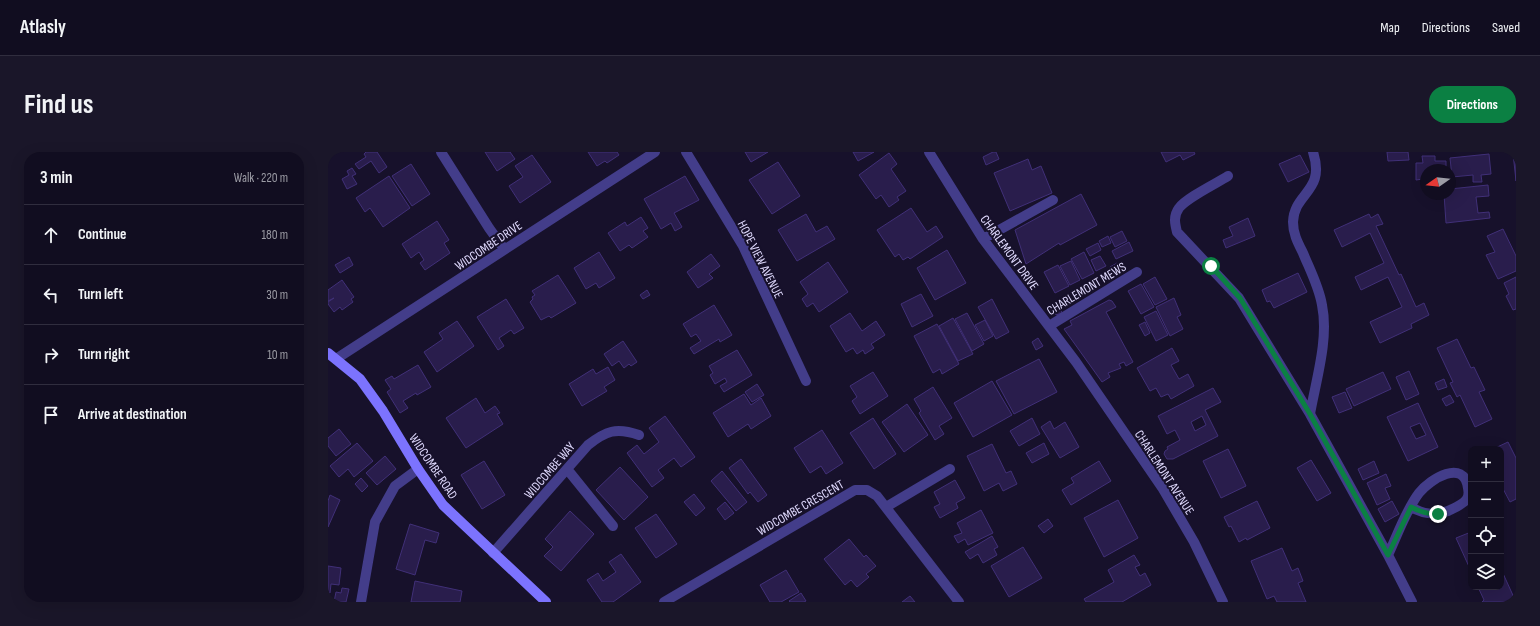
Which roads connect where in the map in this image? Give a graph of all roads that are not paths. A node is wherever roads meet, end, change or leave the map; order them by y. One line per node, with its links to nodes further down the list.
1 (441, 152): 9 (street)
2 (655, 152): 9 (street, WIDCOMBE DRIVE)
3 (686, 152): 14 (street, HOPE VIEW AVENUE)
4 (929, 152): 8 (street, CHARLEMONT DRIVE)
5 (1313, 152): 15 (street)
6 (1228, 176): 15 (street)
7 (1053, 200): 8 (street)
8 (983, 239): 11 (street, CHARLEMONT DRIVE)
9 (504, 249): 12 (street, WIDCOMBE DRIVE)
10 (1137, 272): 11 (street, CHARLEMONT MEWS)
11 (1049, 326): 13 (street, CHARLEMONT DRIVE)
12 (332, 356): 17 (street, WIDCOMBE ROAD)
13 (1076, 362): 29 (street, CHARLEMONT AVENUE)
14 (806, 381)
15 (1310, 414): 24 (street)
16 (639, 435): 19 (street, WIDCOMBE WAY)
17 (418, 469): 23 (street, WIDCOMBE ROAD); 25 (street)
18 (950, 469): 20 (street)
19 (566, 470): 22 (street); 23 (street, WIDCOMBE WAY)
20 (886, 507): 27 (street, WIDCOMBE CRESCENT); 28 (street, WIDCOMBE CRESCENT)
21 (1411, 507): 21 (street); 24 (street)
22 (613, 526)
23 (493, 553): 26 (street, WIDCOMBE ROAD)
24 (1388, 555): 30 (street)
25 (361, 602)
26 (546, 602)
27 (664, 602)
28 (960, 602)
29 (1223, 602)
30 (1412, 602)

